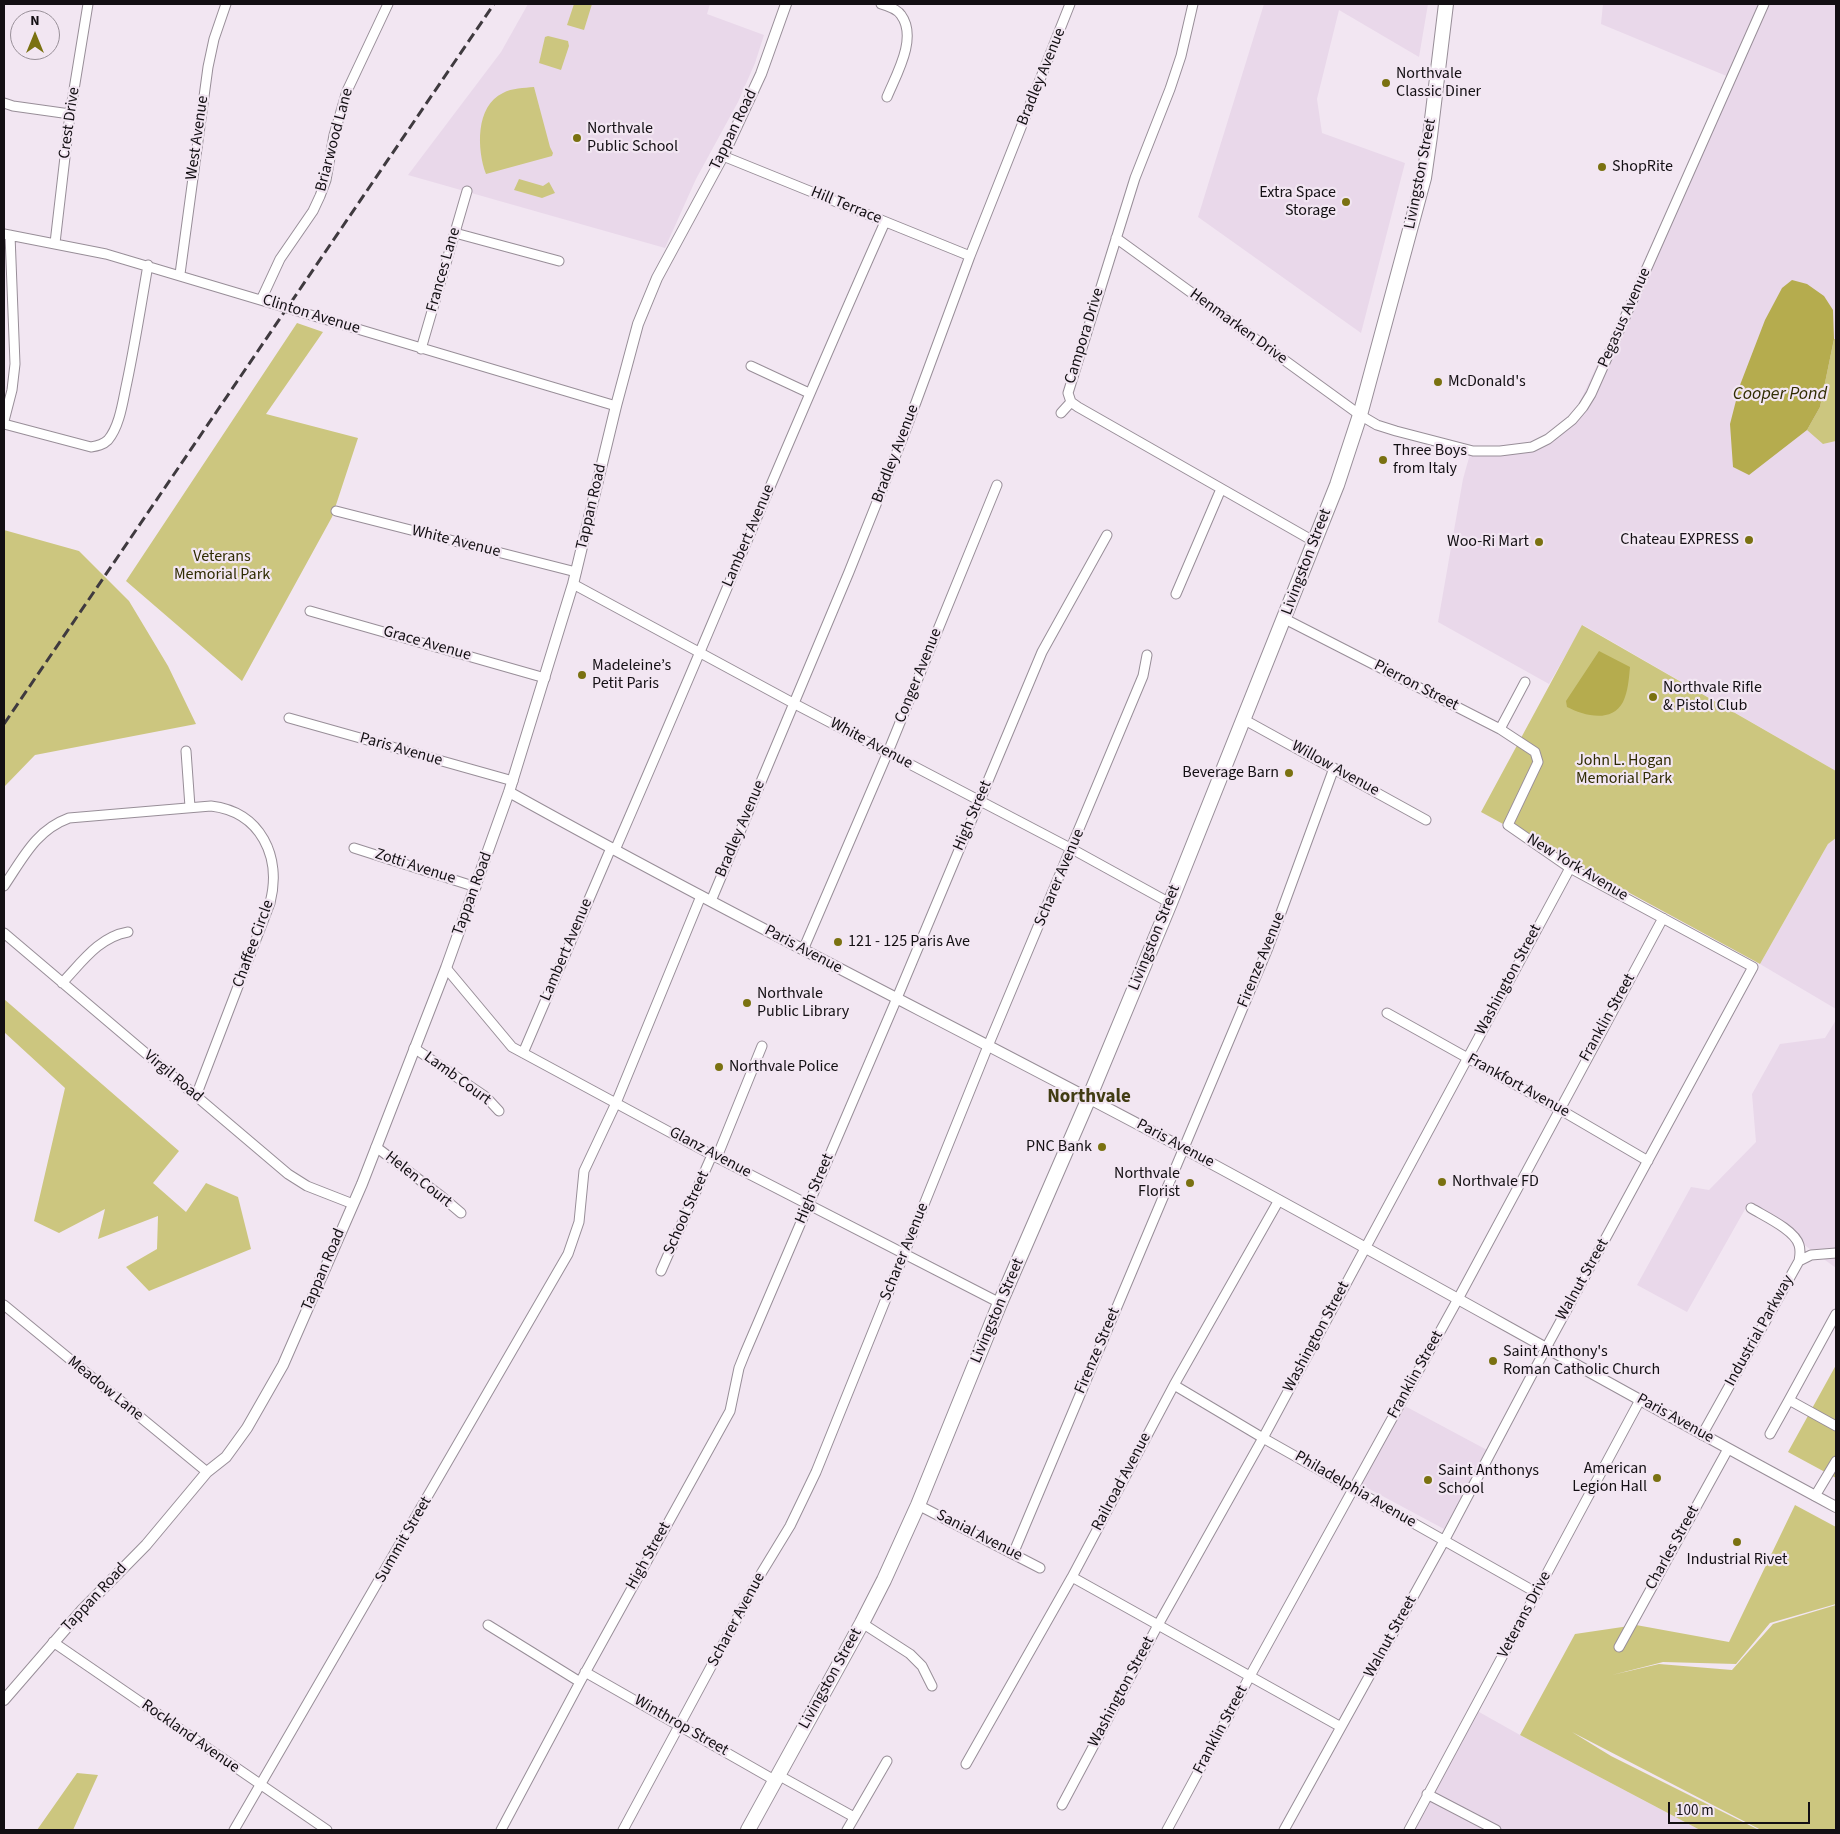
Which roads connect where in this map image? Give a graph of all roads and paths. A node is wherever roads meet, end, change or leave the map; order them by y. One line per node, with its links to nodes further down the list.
1 (88, 4): 12 (street, Crest Drive)
2 (226, 4): 23 (street, West Avenue)
3 (388, 4): 24 (street, Briarwood Lane)
4 (786, 4): 13 (street, Tappan Road)
5 (881, 4): 10 (street)
6 (1070, 4): 20 (street, Bradley Avenue)
7 (1193, 4): 18 (street, Campora Drive)
8 (1446, 4): 31 (main road, Livingston Street)
9 (1764, 4): 31 (street, Pegasus Avenue)
10 (887, 97)
11 (4, 103): 12 (street)
12 (70, 114): 19 (street, Crest Drive)
13 (723, 156): 15 (street, Hill Terrace); 29 (street, Tappan Road)
14 (466, 191): 16 (street, Frances Lane)
15 (885, 222): 20 (street, Hill Terrace); 27 (street, Lambert Avenue)
16 (455, 233): 21 (street); 25 (street, Frances Lane)
17 (7, 235): 19 (street, Clinton Avenue); 32 (street)
18 (1116, 238): 28 (street, Campora Drive); 31 (street, Henmarken Drive)
19 (54, 243): 22 (street, Clinton Avenue)
20 (970, 256): 47 (street, Bradley Avenue)
21 (560, 261)
22 (148, 265): 23 (street, Clinton Avenue); 32 (street)
23 (180, 274): 24 (street, Clinton Avenue)
24 (262, 300): 25 (street, Clinton Avenue)
25 (421, 349): 29 (street, Clinton Avenue)
26 (751, 366): 27 (street)
27 (809, 394): 43 (street, Lambert Avenue)
28 (1071, 402): 30 (street); 34 (street, Campora Drive)
29 (616, 406): 38 (street, Tappan Road)
30 (1062, 412)
31 (1360, 415): 37 (main road, Livingston Street)
32 (4, 422)
33 (997, 485): 52 (street, Conger Avenue)
34 (1222, 489): 37 (street, Campora Drive); 40 (street)
35 (336, 511): 38 (street, White Avenue)
36 (1107, 535): 56 (street, High Street)
37 (1315, 542): 42 (main road, Livingston Street)
38 (576, 572): 39 (street, Tappan Road)
39 (573, 584): 43 (street, White Avenue); 45 (street, Tappan Road)
40 (1176, 594)
41 (310, 611): 45 (street, Grace Avenue)
42 (1284, 619): 49 (main road, Livingston Street); 50 (street, Pierron Street)
43 (700, 652): 47 (street, White Avenue); 60 (street, Lambert Avenue)
44 (1147, 655): 61 (street, Scharer Avenue)
45 (544, 678): 54 (street, Tappan Road)
46 (1525, 682): 50 (street)
47 (793, 703): 52 (street, White Avenue); 66 (street, Bradley Avenue)
48 (289, 718): 54 (street, Paris Avenue)
49 (1243, 719): 53 (street, Willow Avenue); 67 (main road, Livingston Street)
50 (1500, 729): 62 (street, New York Avenue)
51 (186, 751): 57 (street)
52 (888, 752): 56 (street, White Avenue); 71 (street, Conger Avenue)
53 (1334, 768): 58 (street, Willow Avenue); 88 (street, Firenze Avenue)
54 (513, 781): 55 (street, Tappan Road)
55 (509, 792): 60 (street, Paris Avenue); 64 (street, Tappan Road)
56 (979, 801): 61 (street, White Avenue); 75 (street, High Street)
57 (190, 807): 63 (street); 82 (street, Chaffee Circle)
58 (1426, 820)
59 (354, 848): 64 (street, Zotti Avenue)
60 (613, 849): 65 (street, Paris Avenue); 80 (street, Lambert Avenue)
61 (1072, 849): 67 (street, White Avenue); 78 (street, Scharer Avenue)
62 (1570, 868): 68 (street, New York Avenue); 81 (street, Washington Street)
63 (4, 886)
64 (476, 887): 72 (street, Tappan Road)
65 (701, 896): 66 (street, Paris Avenue); 84 (street)
66 (711, 901): 71 (street, Paris Avenue)
67 (1170, 904): 83 (main road, Livingston Street)
68 (1663, 918): 73 (street, New York Avenue); 85 (street, Franklin Street)
69 (128, 932): 74 (street)
70 (4, 933): 74 (street, Virgil Road)
71 (803, 950): 75 (street, Paris Avenue)
72 (446, 968): 79 (street, Tappan Road); 80 (street, Glanz Avenue)
73 (1753, 968): 90 (street, Walnut Street)
74 (62, 983): 82 (street, Virgil Road)
75 (896, 998): 78 (street, Paris Avenue); 93 (street, High Street)
76 (1387, 1013): 81 (street, Frankfort Avenue)
77 (762, 1046): 89 (street, School Street)
78 (988, 1046): 83 (street, Paris Avenue); 98 (street, Scharer Avenue)
79 (414, 1048): 86 (street, Lamb Court); 87 (street, Tappan Road)
80 (523, 1052): 84 (street, Glanz Avenue)
81 (1467, 1058): 85 (street, Frankfort Avenue); 96 (street, Washington Street)
82 (196, 1096): 92 (street, Virgil Road)
83 (1089, 1098): 88 (street, Paris Avenue); 102 (main road, Livingston Street)
84 (616, 1103): 89 (street, Glanz Avenue); 140 (street, Summit Street)
85 (1559, 1109): 90 (street, Frankfort Avenue); 101 (street, Franklin Street)
86 (499, 1111)
87 (376, 1147): 92 (street, Tappan Road); 95 (street, Helen Court)
88 (1183, 1148): 91 (street, Paris Avenue); 121 (street, Firenze Street)
89 (714, 1156): 93 (street, Glanz Avenue); 100 (street, School Street)
90 (1648, 1161): 105 (street, Walnut Street)
91 (1279, 1200): 96 (street, Paris Avenue); 106 (street, Railroad Avenue)
92 (353, 1204): 115 (street, Tappan Road)
93 (808, 1205): 98 (street, Glanz Avenue); 130 (street, High Street)
94 (1751, 1208): 99 (street)
95 (461, 1213)
96 (1365, 1247): 101 (street, Paris Avenue); 112 (street, Washington Street)
97 (1836, 1253): 99 (street, Industrial Parkway)
98 (903, 1254): 102 (street, Glanz Avenue); 135 (street, Scharer Avenue)
99 (1799, 1261): 111 (street, Industrial Parkway)
100 (661, 1271)
101 (1458, 1299): 105 (street, Paris Avenue); 116 (street, Franklin Street)
102 (1000, 1303): 118 (main road, Livingston Street)
103 (4, 1305): 115 (street, Meadow Lane)
104 (1836, 1314): 108 (street)
105 (1546, 1348): 107 (street, Paris Avenue); 120 (street, Walnut Street)
106 (1174, 1384): 112 (street, Philadelphia Avenue); 123 (street, Railroad Avenue)
107 (1640, 1400): 111 (street, Paris Avenue); 124 (street, Veterans Drive)
108 (1789, 1400): 109 (street); 110 (street)
109 (1836, 1426)
110 (1770, 1434)
111 (1702, 1435): 113 (street, Paris Avenue)
112 (1263, 1438): 116 (street, Philadelphia Avenue); 127 (street, Washington Street)
113 (1728, 1449): 117 (street, Paris Avenue); 129 (street, Charles Street)
114 (1836, 1461): 117 (street)
115 (207, 1472): 128 (street, Tappan Road)
116 (1354, 1489): 120 (street, Philadelphia Avenue); 131 (street, Franklin Street)
117 (1815, 1496): 119 (street, Paris Avenue)
118 (918, 1505): 121 (street, Sanial Avenue); 125 (main road, Livingston Street)
119 (1836, 1507)
120 (1444, 1541): 124 (street, Philadelphia Avenue); 136 (street, Walnut Street)
121 (1013, 1554): 122 (street, Sanial Avenue)
122 (1040, 1568)
123 (1072, 1577): 127 (street); 138 (street, Railroad Avenue)
124 (1537, 1593): 141 (street, Veterans Drive)
125 (862, 1623): 133 (street); 139 (main road, Livingston Street)
126 (488, 1625): 132 (street)
127 (1158, 1625): 131 (street); 142 (street, Washington Street)
128 (53, 1642): 134 (street, Tappan Road); 140 (street, Rockland Avenue)
129 (1619, 1647)
130 (585, 1672): 132 (street, High Street); 135 (street, Winthrop Street)
131 (1250, 1676): 136 (street); 150 (street, Franklin Street)
132 (580, 1682): 146 (street, High Street)
133 (932, 1686)
134 (4, 1700)
135 (680, 1725): 139 (street, Winthrop Street); 147 (street, Scharer Avenue)
136 (1342, 1727): 151 (street, Walnut Street)
137 (887, 1761): 143 (street)
138 (966, 1764)
139 (777, 1778): 143 (street, Winthrop Street); 148 (main road, Livingston Street)
140 (261, 1786): 144 (street, Summit Street); 145 (street, Rockland Avenue)
141 (1427, 1794): 152 (street, Veterans Drive); 153 (street)
142 (1062, 1805)
143 (854, 1817): 149 (street)
144 (234, 1830)
145 (327, 1830)
146 (501, 1830)
147 (623, 1830)
148 (748, 1830)
149 (847, 1830)
150 (1167, 1830)
151 (1284, 1830)
152 (1408, 1830)
153 (1496, 1830)

